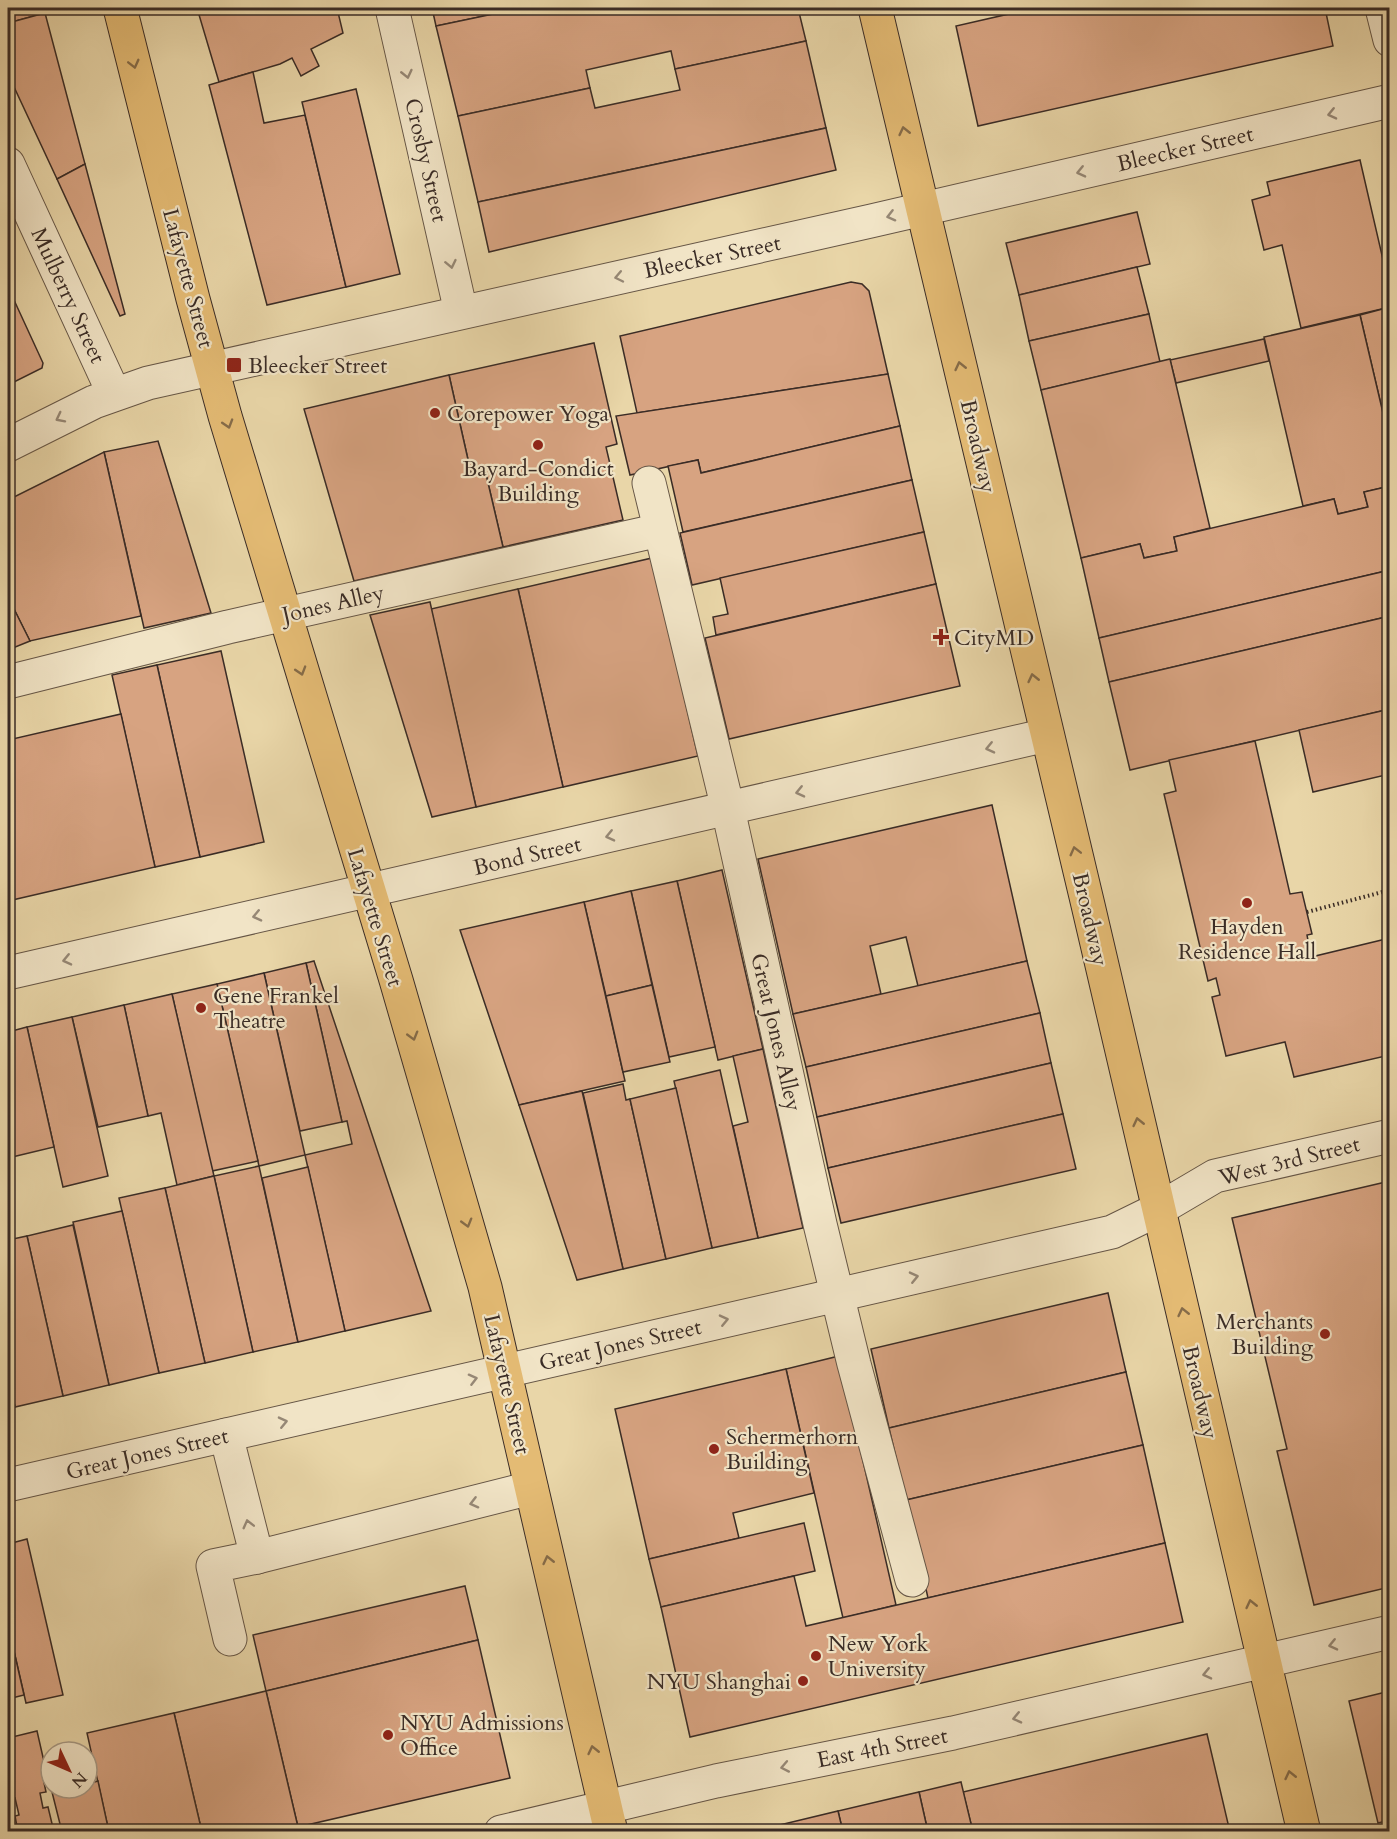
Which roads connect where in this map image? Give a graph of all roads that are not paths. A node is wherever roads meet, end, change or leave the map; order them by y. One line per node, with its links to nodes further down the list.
1 (120, 8): 10 (main road, Lafayette Street, one-way to 10)
2 (393, 8): 9 (street, Crosby Street, one-way to 9)
3 (875, 8): 8 (main road, Broadway, one-way to 3)
4 (1382, 8): 5 (street)
5 (1389, 40)
6 (1389, 101): 8 (street, Bleecker Street, one-way to 8)
7 (8, 164): 11 (street, Mulberry Street)
8 (922, 209): 9 (street, Bleecker Street, one-way to 9); 17 (main road, Broadway, one-way to 8)
9 (461, 312): 10 (street, Bleecker Street)
10 (212, 368): 11 (street, Bleecker Street); 15 (main road, Lafayette Street, one-way to 15)
11 (114, 394): 12 (street, Bleecker Street, one-way to 12)
12 (8, 445)
13 (648, 483): 14 (street, Great Jones Alley)
14 (660, 530): 15 (street, Jones Alley); 18 (street, Great Jones Alley)
15 (284, 615): 16 (street, Jones Alley); 19 (main road, Lafayette Street, one-way to 19)
16 (8, 682)
17 (1047, 735): 18 (street, Bond Street, one-way to 18); 22 (main road, Broadway, one-way to 17)
18 (728, 809): 19 (street, Bond Street, one-way to 19); 23 (street, Great Jones Alley)
19 (369, 891): 20 (street, Bond Street, one-way to 20); 24 (main road, Lafayette Street, one-way to 24)
20 (8, 973)
21 (1389, 1136): 22 (street, West 3rd Street)
22 (1159, 1209): 23 (street, Great Jones Street, one-way to 22); 32 (main road, Broadway, one-way to 22)
23 (838, 1294): 24 (street, Great Jones Street, one-way to 23); 29 (street, Great Jones Alley)
24 (504, 1371): 25 (street, Great Jones Street, one-way to 24); 27 (main road, Lafayette Street)
25 (226, 1435): 26 (street, Great Jones Street); 28 (street, one-way to 25)
26 (8, 1485)
27 (531, 1488): 28 (street, one-way to 28); 33 (main road, Lafayette Street, one-way to 27)
28 (256, 1557): 31 (street)
29 (912, 1580)
30 (1389, 1632): 32 (street, East 4th Street, one-way to 32)
31 (230, 1639)
32 (1264, 1661): 33 (street, East 4th Street, one-way to 33); 35 (main road, Broadway, one-way to 32)
33 (608, 1819): 34 (street, East 4th Street)
34 (501, 1832)
35 (1304, 1832)

